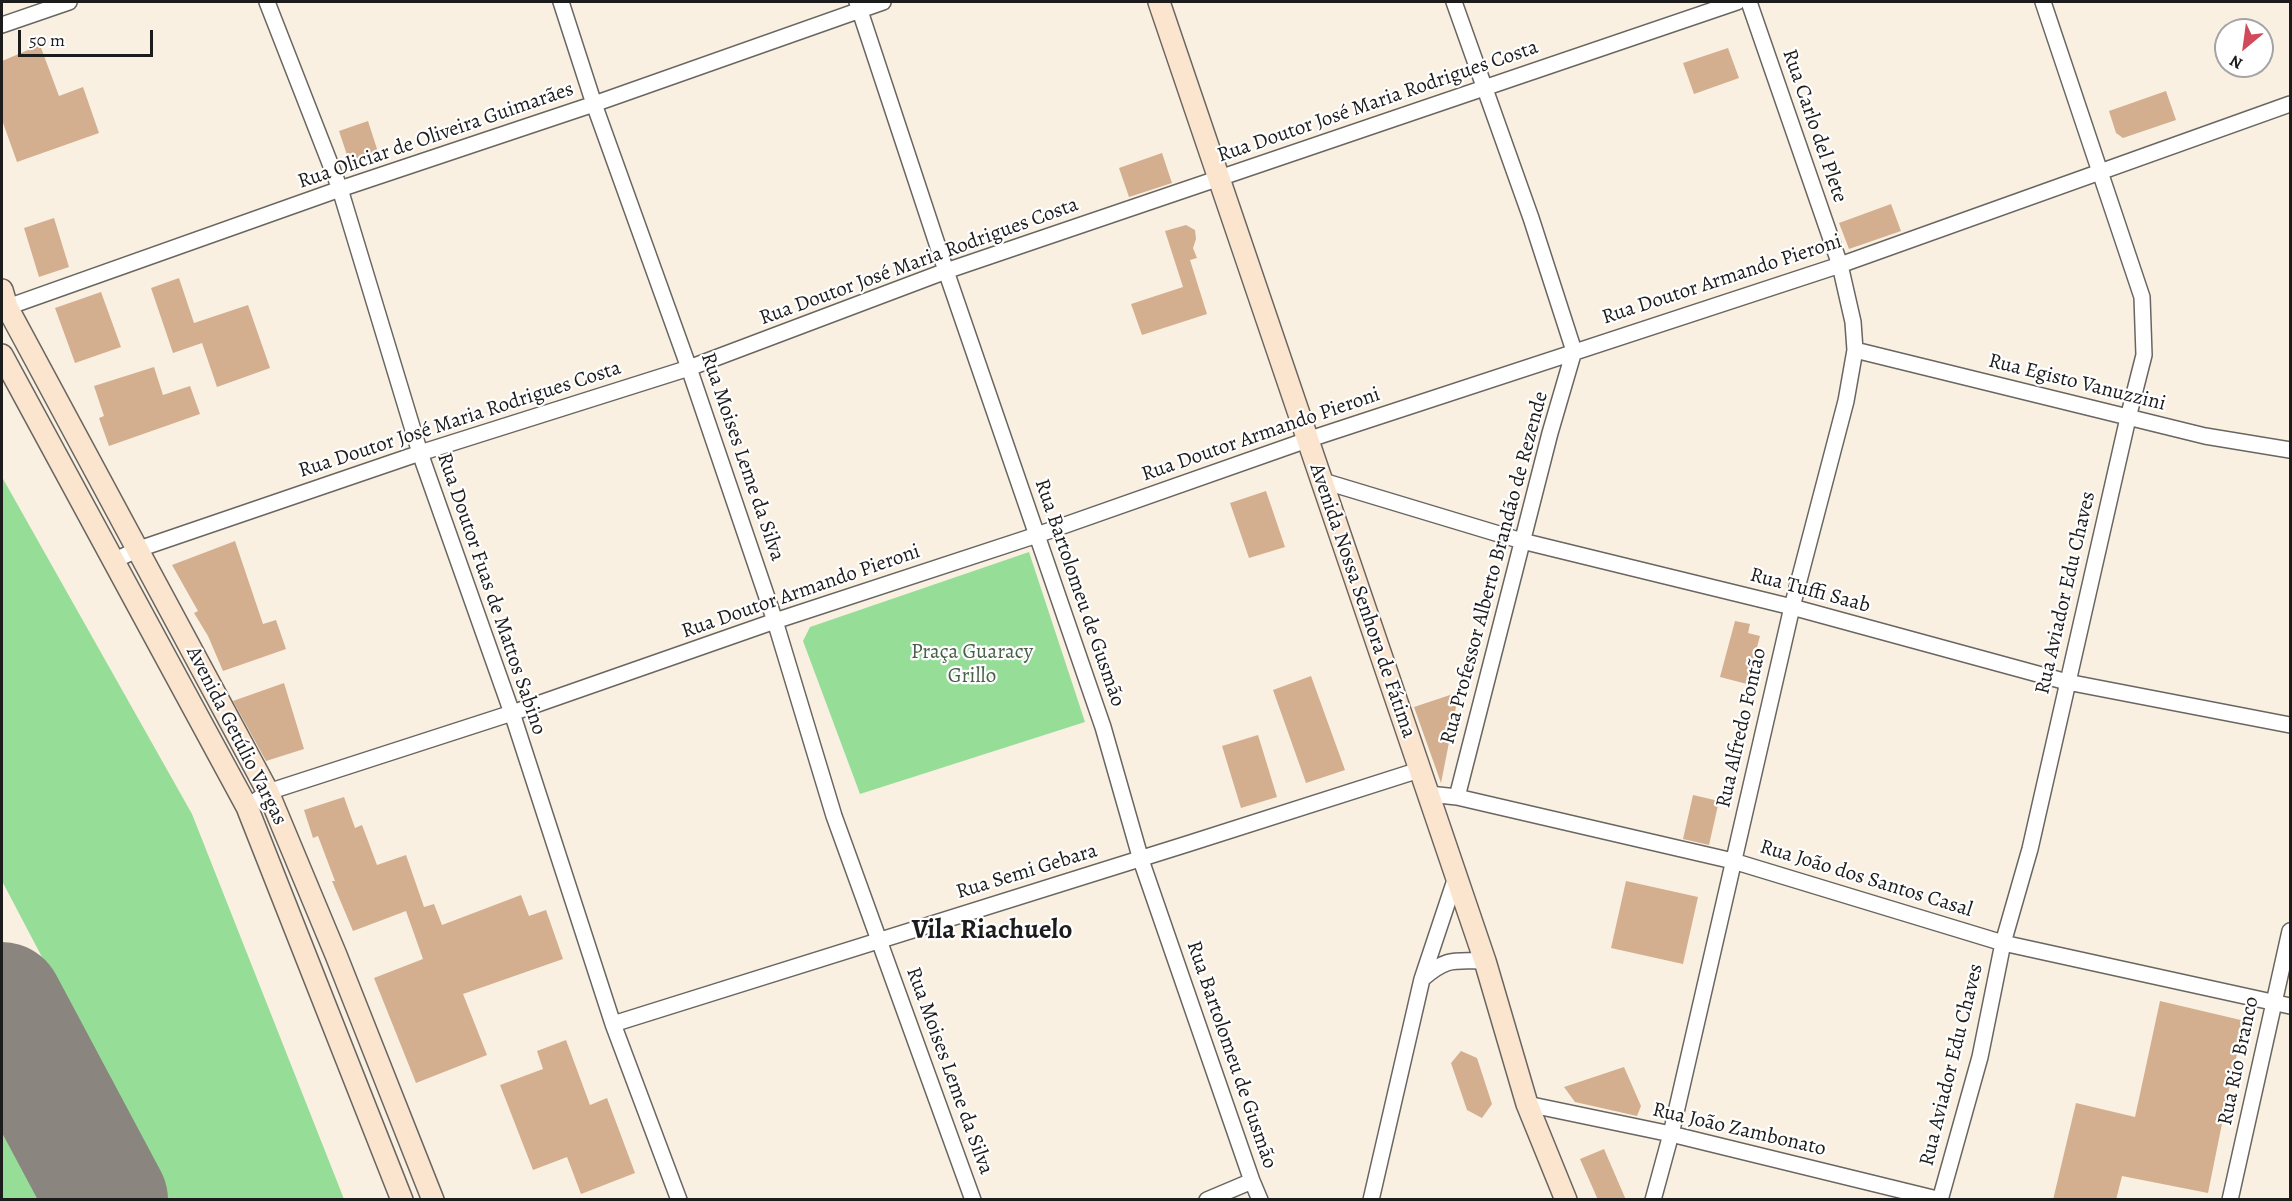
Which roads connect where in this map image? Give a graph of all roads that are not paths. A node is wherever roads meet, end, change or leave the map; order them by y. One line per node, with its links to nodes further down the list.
1 (69, 2): 11 (street)
2 (267, 2): 17 (street, Rua Doutor Fuas de Mattos Sabino)
3 (561, 2): 13 (street, Rua Moises Leme da Silva)
4 (883, 2): 10 (street, Rua Oliciar de Oliveira Guimarães)
5 (1159, 2): 16 (main road, Avenida Nossa Senhora de Fátima)
6 (1454, 2): 12 (street)
7 (1737, 2): 12 (street, Rua Doutor José Maria Rodrigues Costa)
8 (1749, 2): 18 (street, Rua Carlo del Plete)
9 (2043, 2): 15 (street, Rua Aviador Edu Chaves)
10 (858, 5): 13 (street, Rua Oliciar de Oliveira Guimarães); 19 (street, Rua Bartolomeu de Gusmão)
11 (2, 24)
12 (1484, 88): 16 (street, Rua Doutor José Maria Rodrigues Costa); 22 (street)
13 (594, 104): 17 (street, Rua Oliciar de Oliveira Guimarães); 24 (street, Rua Moises Leme da Silva)
14 (2290, 104): 15 (street, Rua Doutor Armando Pieroni)
15 (2102, 172): 18 (street, Rua Doutor Armando Pieroni); 25 (street, Rua Aviador Edu Chaves)
16 (1219, 179): 19 (street, Rua Doutor José Maria Rodrigues Costa); 26 (main road, Avenida Nossa Senhora de Fátima)
17 (340, 189): 20 (street, Rua Oliciar de Oliveira Guimarães); 28 (street, Rua Doutor Fuas de Mattos Sabino)
18 (1840, 265): 21 (street, Rua Alfredo Fontão); 22 (street, Rua Doutor Armando Pieroni)
19 (946, 271): 24 (street, Rua Doutor José Maria Rodrigues Costa); 30 (street, Rua Bartolomeu de Gusmão)
20 (3, 302): 32 (main road, Avenida Getúlio Vargas)
21 (1855, 350): 25 (street, Rua Egisto Vanuzzini); 34 (street, Rua Alfredo Fontão)
22 (1574, 351): 26 (street, Rua Doutor Armando Pieroni); 31 (street, Rua Professor Alberto Brandão de Rezende)
23 (2, 355): 33 (main road, Avenida Getúlio Vargas)
24 (689, 368): 28 (street, Rua Doutor José Maria Rodrigues Costa); 35 (street, Rua Moises Leme da Silva)
25 (2128, 418): 27 (street, Rua Egisto Vanuzzini); 36 (street, Rua Aviador Edu Chaves)
26 (1307, 440): 29 (main road, Avenida Nossa Senhora de Fátima); 30 (street, Rua Doutor Armando Pieroni)
27 (2290, 450)
28 (420, 453): 32 (street, Rua Doutor José Maria Rodrigues Costa); 37 (street, Rua Doutor Fuas de Mattos Sabino)
29 (1323, 481): 31 (street, Rua Tuffi Saab); 39 (main road, Avenida Nossa Senhora de Fátima)
30 (1037, 535): 35 (street, Rua Doutor Armando Pieroni); 44 (street, Rua Bartolomeu de Gusmão)
31 (1522, 541): 34 (street, Rua Tuffi Saab); 42 (street, Rua Professor Alberto Brandão de Rezende)
32 (139, 549): 33 (street, Rua Doutor José Maria Rodrigues Costa); 40 (main road, Avenida Getúlio Vargas)
33 (115, 560): 43 (main road, Avenida Getúlio Vargas)
34 (1792, 607): 36 (street, Rua Tuffi Saab); 45 (street, Rua Alfredo Fontão)
35 (776, 621): 37 (street, Rua Doutor Armando Pieroni); 48 (street, Rua Moises Leme da Silva)
36 (2067, 682): 38 (street, Rua Tuffi Saab); 49 (street, Rua Aviador Edu Chaves)
37 (512, 714): 40 (street, Rua Doutor Armando Pieroni); 54 (street, Rua Doutor Fuas de Mattos Sabino)
38 (2290, 725)
39 (1419, 770): 41 (main road, Avenida Nossa Senhora de Fátima); 44 (street, Rua Semi Gebara)
40 (268, 792): 43 (street, Rua Doutor Armando Pieroni); 59 (main road, Avenida Getúlio Vargas)
41 (1429, 794): 42 (street, Rua João dos Santos Casal); 46 (main road, Avenida Nossa Senhora de Fátima)
42 (1457, 797): 45 (street, Rua João dos Santos Casal)
43 (247, 807): 58 (main road, Avenida Getúlio Vargas)
44 (1141, 860): 48 (street, Rua Semi Gebara); 57 (street, Rua Bartolomeu de Gusmão)
45 (1733, 861): 49 (street, Rua João dos Santos Casal); 56 (street, Rua Alfredo Fontão)
46 (1456, 877): 50 (main road, Avenida Nossa Senhora de Fátima); 51 (street)
47 (2290, 931): 52 (street, Rua Rio Branco)
48 (879, 939): 54 (street, Rua Semi Gebara); 61 (street, Rua Moises Leme da Silva)
49 (2003, 943): 52 (street, Rua João dos Santos Casal); 67 (street, Rua Aviador Edu Chaves)
50 (1485, 961): 51 (street); 55 (main road, Avenida Nossa Senhora de Fátima)
51 (1422, 979): 64 (street)
52 (2273, 1003): 53 (street, Rua João dos Santos Casal); 68 (street, Rua Rio Branco)
53 (2290, 1006)
54 (613, 1024): 60 (street, Rua Doutor Fuas de Mattos Sabino)
55 (1527, 1104): 56 (street, Rua João Zambonato); 65 (main road, Avenida Nossa Senhora de Fátima)
56 (1671, 1134): 66 (street, Rua Alfredo Fontão); 67 (street, Rua João Zambonato)
57 (1252, 1181): 62 (street); 63 (street, Rua Bartolomeu de Gusmão)
58 (402, 1200)
59 (433, 1200)
60 (679, 1200)
61 (973, 1200)
62 (1207, 1200)
63 (1260, 1200)
64 (1371, 1200)
65 (1566, 1200)
66 (1653, 1200)
67 (1940, 1200)
68 (2230, 1200)

